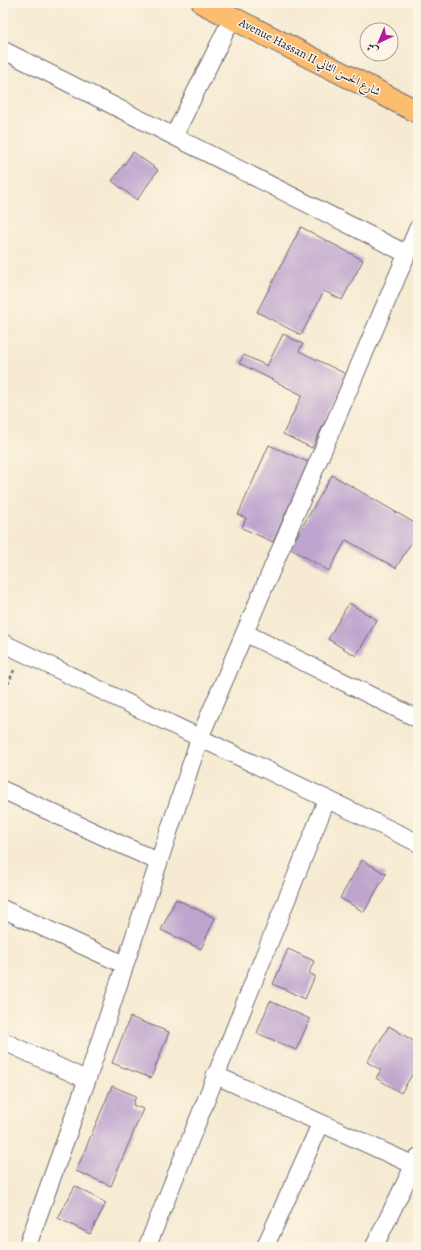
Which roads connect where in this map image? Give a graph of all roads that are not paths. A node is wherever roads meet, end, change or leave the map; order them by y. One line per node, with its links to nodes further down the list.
1 (203, 3): 2 (main road, Avenue Hassan II شارع الحسن الثاني)
2 (232, 18): 4 (main road, Avenue Hassan II شارع الحسن الثاني); 5 (street)
3 (3, 50): 5 (street)
4 (418, 112)
5 (174, 136): 7 (street)
6 (418, 228): 7 (street)
7 (407, 254): 8 (street)
8 (245, 633): 10 (street); 11 (street)
9 (3, 643): 11 (street)
10 (418, 718)
11 (200, 738): 13 (street); 15 (street)
12 (3, 790): 15 (street)
13 (328, 799): 14 (street); 19 (street)
14 (418, 843)
15 (159, 862): 17 (street)
16 (3, 909): 17 (street)
17 (125, 965): 20 (street)
18 (3, 1041): 20 (street)
19 (215, 1075): 21 (street); 24 (street)
20 (87, 1080): 23 (street)
21 (320, 1123): 22 (street); 25 (street)
22 (417, 1163): 26 (street)
23 (27, 1247)
24 (147, 1247)
25 (265, 1247)
26 (374, 1247)

